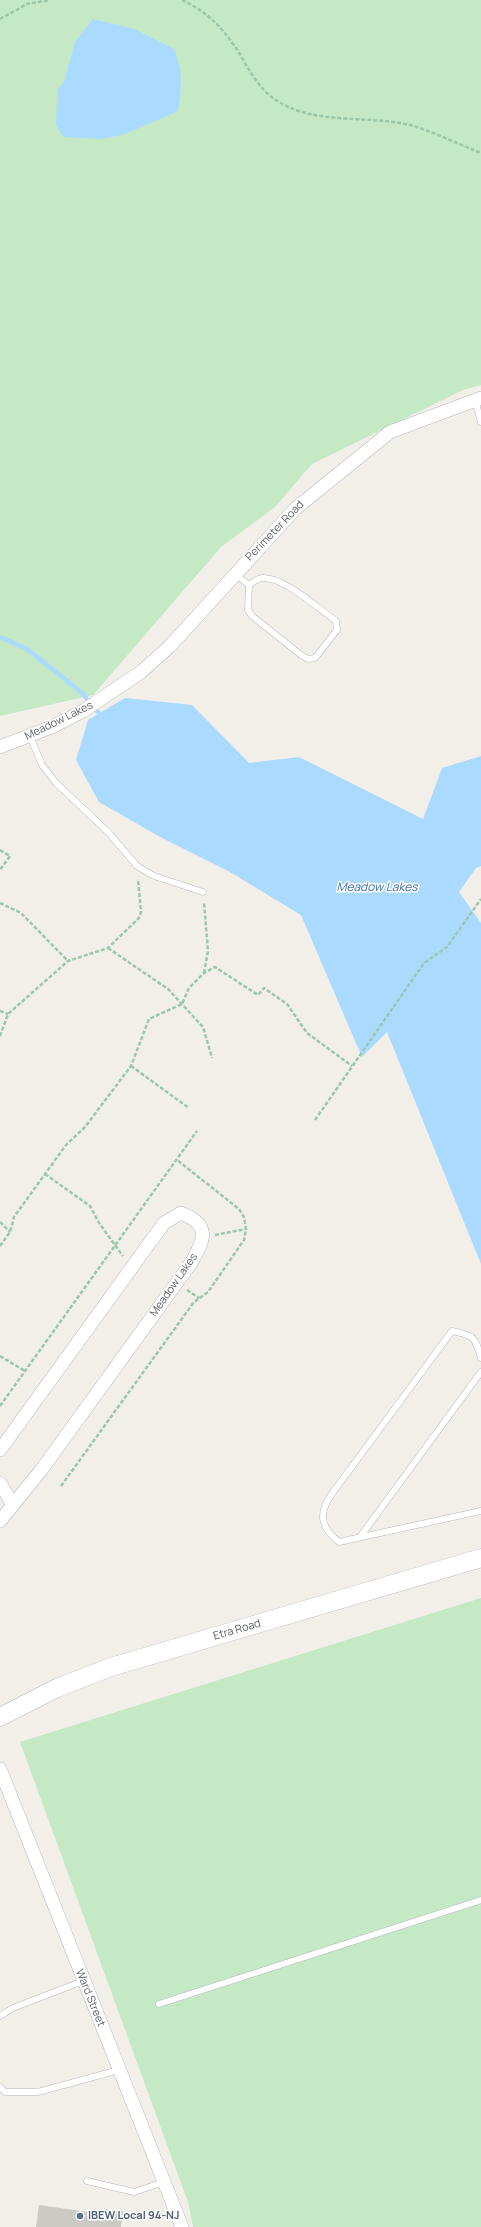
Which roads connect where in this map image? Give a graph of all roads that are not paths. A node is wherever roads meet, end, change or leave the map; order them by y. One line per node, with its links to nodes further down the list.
1 (478, 399): 2 (lane); 3 (street, Perimeter Road)
2 (481, 422)
3 (235, 574): 4 (lane); 5 (street, Perimeter Road)
4 (249, 585): 4 (lane)
5 (116, 690): 6 (street, Meadow Lakes)
6 (30, 736): 7 (street, Meadow Lakes); 8 (lane)
7 (0, 747)
8 (203, 892)
9 (481, 1358): 16 (lane)
10 (481, 1372): 16 (lane)
11 (0, 1450): 13 (street, Meadow Lakes)
12 (0, 1483): 13 (street)
13 (13, 1505): 15 (street, Meadow Lakes)
14 (481, 1511): 16 (lane)
15 (0, 1521)
16 (360, 1537)
17 (481, 1558): 18 (main road, Etra Road)
18 (0, 1717)
19 (0, 1769): 21 (street, Ward Street)
20 (481, 1900): 22 (lane)
21 (82, 1981): 23 (lane); 24 (street, Ward Street)
22 (159, 2004)
23 (0, 2016)
24 (118, 2070): 25 (lane); 27 (street, Ward Street)
25 (0, 2087)
26 (86, 2181): 27 (lane)
27 (164, 2182): 28 (street, Ward Street)
28 (182, 2227)

